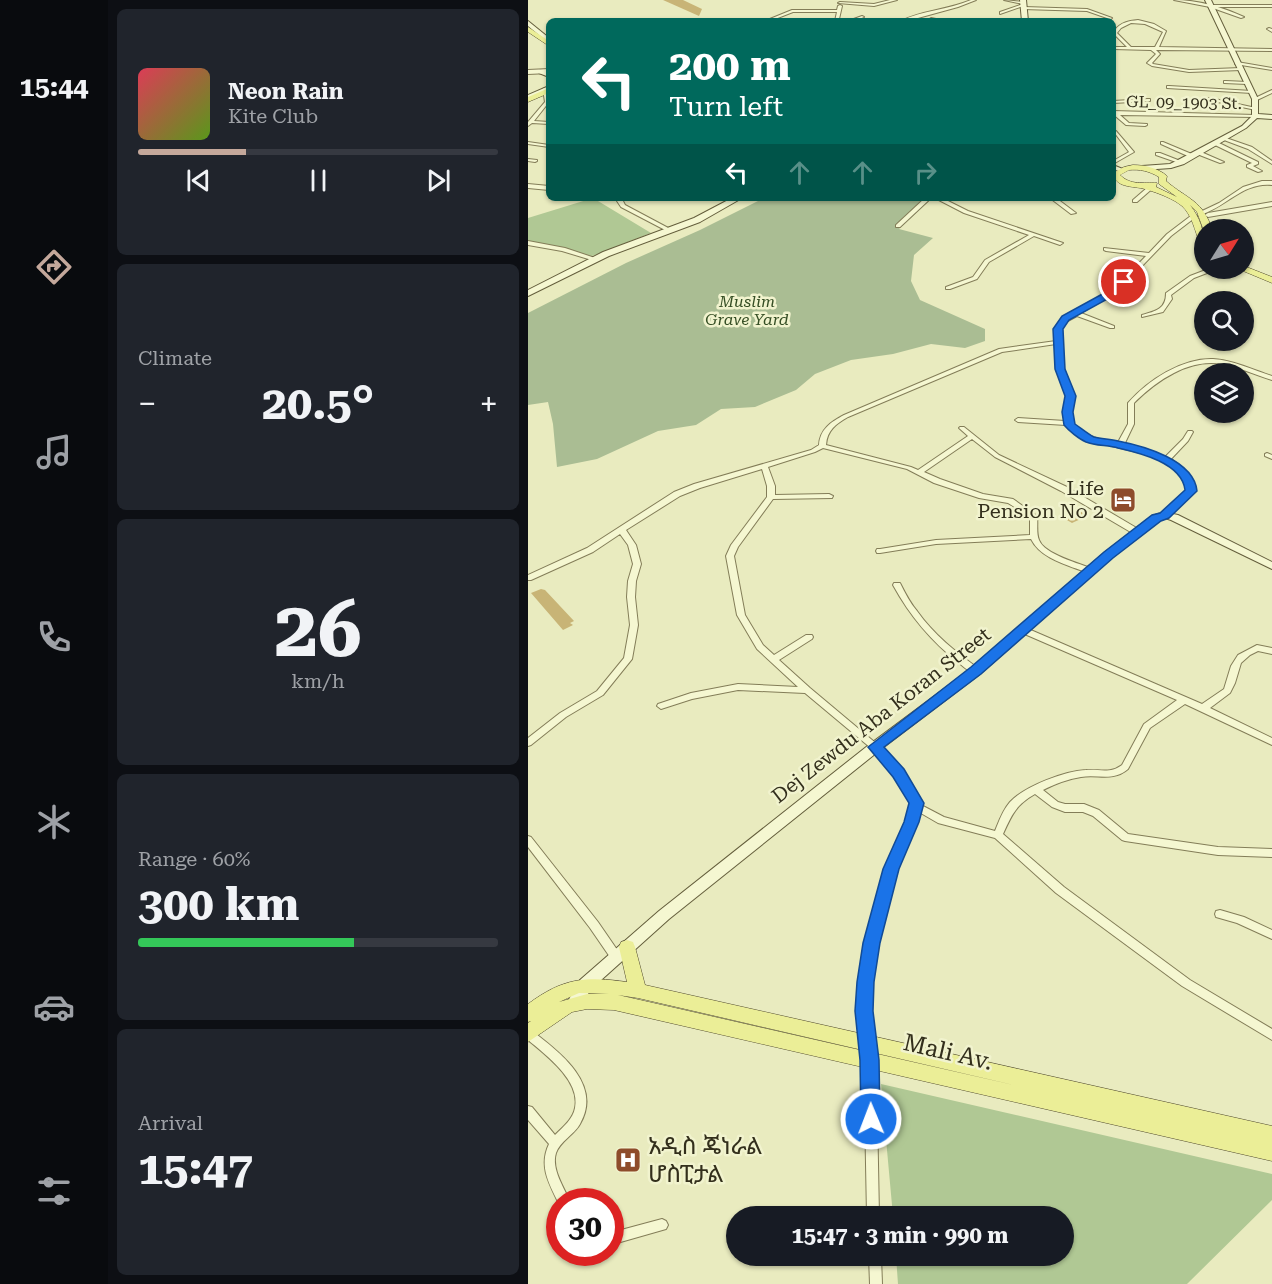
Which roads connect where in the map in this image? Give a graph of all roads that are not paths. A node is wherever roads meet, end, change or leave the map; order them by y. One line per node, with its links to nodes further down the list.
1 (895, 0): 5 (street)
2 (974, 0): 11 (street)
3 (1006, 0): 6 (street)
4 (1176, 0): 7 (street)
5 (841, 2): 10 (street)
6 (1024, 4): 12 (street); 17 (street)
7 (1210, 4): 8 (street); 13 (street); 29 (main road)
8 (1272, 6)
9 (916, 8): 11 (street)
10 (839, 11): 14 (street); 15 (street)
11 (926, 12): 16 (street)
12 (1001, 13)
13 (1242, 17)
14 (775, 18)
15 (837, 18)
16 (910, 18)
17 (1110, 18)
18 (528, 23): 23 (main road)
19 (1116, 30): 28 (street)
20 (528, 31): 24 (main road)
21 (1116, 34): 27 (street)
22 (528, 36): 25 (main road)
23 (546, 42)
24 (546, 43)
25 (546, 44)
26 (1116, 48): 27 (street)
27 (1131, 49): 28 (street)
28 (1155, 49): 29 (street); 34 (street)
29 (1231, 49): 30 (street); 32 (main road)
30 (1272, 50)
31 (1186, 62): 34 (street)
32 (1239, 66): 33 (street); 34 (street); 39 (main road)
33 (1272, 69)
34 (1181, 70)
35 (539, 72): 36 (street); 37 (main road)
36 (528, 73)
37 (546, 73)
38 (1226, 82): 39 (street)
39 (1247, 83): 45 (main road)
40 (1169, 87): 42 (street)
41 (546, 90): 46 (main road)
42 (1187, 90): 44 (street); 45 (street)
43 (1272, 91): 45 (street)
44 (1181, 95)
45 (1254, 95): 52 (main road)
46 (528, 98)
47 (1210, 99): 52 (street)
48 (1148, 100): 49 (street)
49 (1116, 102)
50 (546, 103): 55 (street)
51 (1116, 112): 52 (street, GL_09_1903 St.)
52 (1255, 112): 54 (main road); 59 (main road)
53 (1116, 114): 57 (street)
54 (1272, 117)
55 (529, 123): 56 (street)
56 (546, 123)
57 (1145, 125)
58 (1116, 132): 73 (street)
59 (1226, 139): 62 (main road); 70 (street)
60 (528, 143): 63 (street)
61 (1163, 143): 65 (street)
62 (1217, 144): 65 (main road); 74 (street)
63 (546, 146)
64 (1158, 154): 68 (street)
65 (1196, 154): 68 (main road); 69 (street)
66 (528, 160): 67 (street)
67 (535, 161)
68 (1181, 162): 71 (main road)
69 (1222, 162)
70 (1271, 162)
71 (1171, 166): 72 (main road); 77 (main road)
72 (1145, 168): 75 (main road); 77 (main road)
73 (1116, 171)
74 (1260, 171)
75 (1116, 172)
76 (1116, 173): 80 (main road)
77 (1163, 179): 80 (main road); 90 (main road)
78 (1272, 183): 90 (street)
79 (528, 186): 81 (street)
80 (1149, 187): 87 (street); 90 (main road)
81 (546, 188)
82 (620, 201): 94 (street)
83 (733, 201): 94 (main road)
84 (925, 201): 93 (street)
85 (944, 201): 95 (street)
86 (1057, 201): 89 (street)
87 (1135, 201)
88 (1272, 204): 90 (street)
89 (1072, 213)
90 (1201, 215): 91 (main road); 92 (main road); 99 (street)
91 (1201, 219)
92 (1203, 219)
93 (898, 226)
94 (669, 230): 100 (main road)
95 (1032, 235): 97 (street); 106 (street)
96 (528, 243): 100 (street)
97 (1060, 243)
98 (1106, 249): 99 (street)
99 (1151, 255): 108 (street)
100 (594, 259): 107 (main road)
101 (1254, 269): 103 (main road)
102 (1254, 273): 105 (main road)
103 (1272, 275)
104 (1194, 277): 109 (street)
105 (1272, 280)
106 (948, 288)
107 (528, 293)
108 (1076, 313): 110 (street); 111 (street)
109 (1144, 316)
110 (1112, 327)
111 (1059, 342): 114 (street); 119 (street)
112 (1272, 378): 118 (street)
113 (1018, 420): 114 (street)
114 (1069, 423): 118 (street)
115 (962, 428): 117 (street)
116 (1190, 432): 120 (street)
117 (972, 436): 122 (street); 127 (street)
118 (1120, 445): 120 (street)
119 (822, 446): 121 (street); 122 (street)
120 (1166, 460): 125 (street)
121 (765, 468): 124 (street); 126 (street)
122 (919, 472): 128 (street)
123 (829, 496): 124 (street)
124 (771, 497): 137 (street)
125 (1164, 515): 127 (main road, Dej Zewdu Aba Koran Street); 130 (main road)
126 (621, 530): 132 (street); 143 (street)
127 (1137, 532): 131 (main road, Dej Zewdu Aba Koran Street)
128 (1034, 537): 129 (street); 131 (street)
129 (880, 551)
130 (1272, 566)
131 (1091, 570): 134 (main road, Dej Zewdu Aba Koran Street)
132 (530, 574)
133 (897, 585): 138 (street)
134 (1023, 630): 138 (main road, Dej Zewdu Aba Koran Street); 140 (street)
135 (809, 637): 137 (street)
136 (1272, 651): 142 (street)
137 (772, 660): 139 (street)
138 (976, 671): 145 (main road, Dej Zewdu Aba Koran Street)
139 (807, 690): 141 (street); 145 (street)
140 (1184, 700): 142 (street); 146 (street)
141 (662, 706)
142 (1203, 708): 144 (street)
143 (528, 742)
144 (1272, 742)
145 (875, 747): 147 (street); 153 (main road, Dej Zewdu Aba Koran Street)
146 (1037, 790): 148 (street); 150 (street)
147 (918, 806): 148 (street); 159 (street)
148 (998, 835): 158 (street)
149 (528, 840): 153 (street)
150 (1272, 854)
151 (1220, 914): 152 (street)
152 (1272, 935)
153 (621, 952): 154 (main road); 155 (main road, Dej Zewdu Aba Koran Street)
154 (638, 992): 155 (main road, Mali Av.); 159 (main road, Mali Av.)
155 (581, 993): 156 (main road, Dej Zewdu Aba Koran Street); 157 (main road); 159 (main road, Mali Av.)
156 (528, 1014)
157 (528, 1034): 162 (street)
158 (1272, 1035)
159 (868, 1051): 161 (main road, Mali Av.); 163 (main road, Mali Av.); 165 (street)
160 (528, 1111): 162 (street)
161 (1272, 1136)
162 (555, 1143): 164 (street)
163 (1272, 1152)
164 (557, 1188)
165 (873, 1206)
166 (662, 1225): 167 (street)
167 (624, 1235)
168 (875, 1266): 169 (street)
169 (876, 1284)

